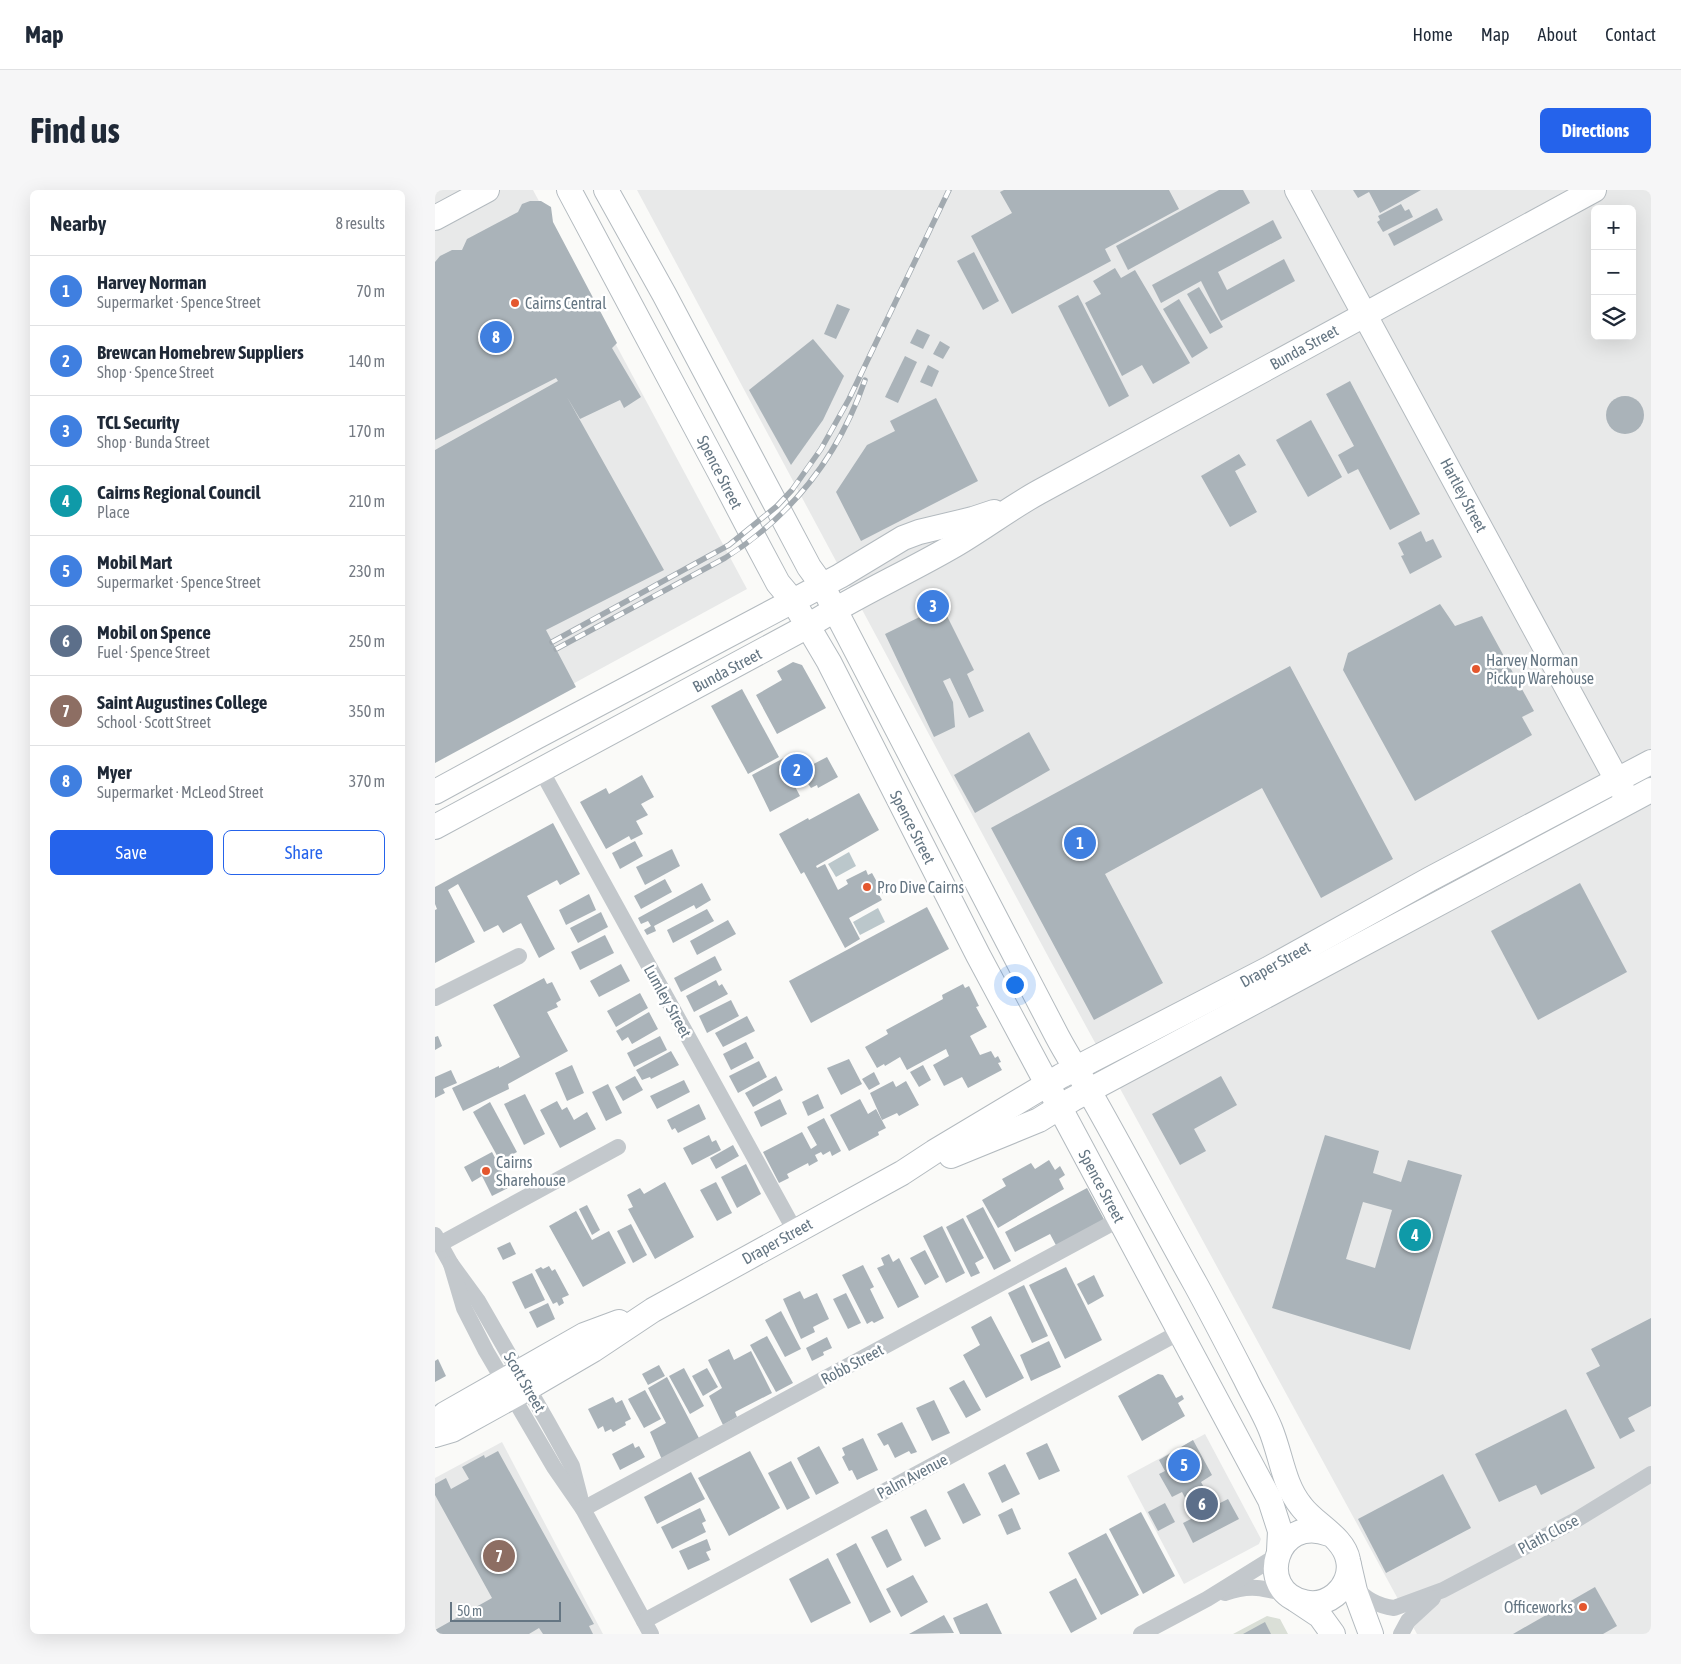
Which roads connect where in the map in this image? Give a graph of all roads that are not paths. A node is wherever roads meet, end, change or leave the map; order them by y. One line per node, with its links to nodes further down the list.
1 (487, 190): 6 (street)
2 (569, 190): 10 (street, Spence Street)
3 (605, 190): 9 (street, Spence Street)
4 (1297, 190): 7 (street, Hartley Street)
5 (1595, 190): 7 (street, Bunda Street)
6 (435, 218)
7 (1365, 314): 8 (street, Bunda Street); 15 (street, Hartley Street)
8 (1015, 505): 9 (street, Bunda Street); 11 (street, Bunda Street)
9 (822, 585): 10 (street, Bunda Street); 11 (street, Spence Street)
10 (793, 601): 12 (street, Spence Street); 17 (street, Bunda Street)
11 (835, 609): 12 (street, Bunda Street); 22 (street, Spence Street)
12 (808, 626): 14 (street, Bunda Street); 23 (street, Spence Street)
13 (1651, 762): 15 (street, Draper Street)
14 (541, 770): 19 (street, Bunda Street); 29 (street, Lumley Street)
15 (1617, 780): 18 (street, Hartley Street); 22 (street, Draper Street)
16 (1651, 790): 18 (street, Draper Street)
17 (435, 792)
18 (1629, 801): 24 (street, Draper Street)
19 (435, 827)
20 (519, 956): 21 (street)
21 (435, 998)
22 (1076, 1068): 23 (street, Draper Street); 24 (street, Spence Street)
23 (1047, 1084): 25 (street, Spence Street); 27 (street, Draper Street)
24 (1089, 1091): 25 (street, Draper Street); 37 (street, Spence Street)
25 (1059, 1107): 27 (street, Draper Street); 28 (street, Spence Street)
26 (618, 1147): 30 (street)
27 (902, 1173): 29 (street, Draper Street)
28 (1120, 1219): 31 (street, Spence Street); 36 (street, Robb Street)
29 (795, 1231): 32 (street, Draper Street)
30 (437, 1239): 32 (street, Scott Street)
31 (1180, 1332): 38 (street, Spence Street); 44 (street, Palm Avenue)
32 (516, 1384): 33 (street, Draper Street); 34 (street, Draper Street); 36 (street, Scott Street)
33 (435, 1422)
34 (435, 1436)
35 (1651, 1474): 41 (street, Plath Close)
36 (583, 1509): 44 (street, Scott Street)
37 (1329, 1534): 38 (street); 39 (street, Spence Street)
38 (1278, 1553): 42 (street, Spence Street); 43 (street)
39 (1348, 1558): 40 (street, Spence Street); 42 (street)
40 (1353, 1583): 41 (street, Plath Close); 47 (street, Spence Street)
41 (1443, 1590): 48 (street, Plath Close)
42 (1291, 1596): 43 (street); 46 (street, Spence Street)
43 (1207, 1598): 45 (street)
44 (647, 1627)
45 (1141, 1634)
46 (1333, 1634)
47 (1371, 1634)
48 (1401, 1634)

